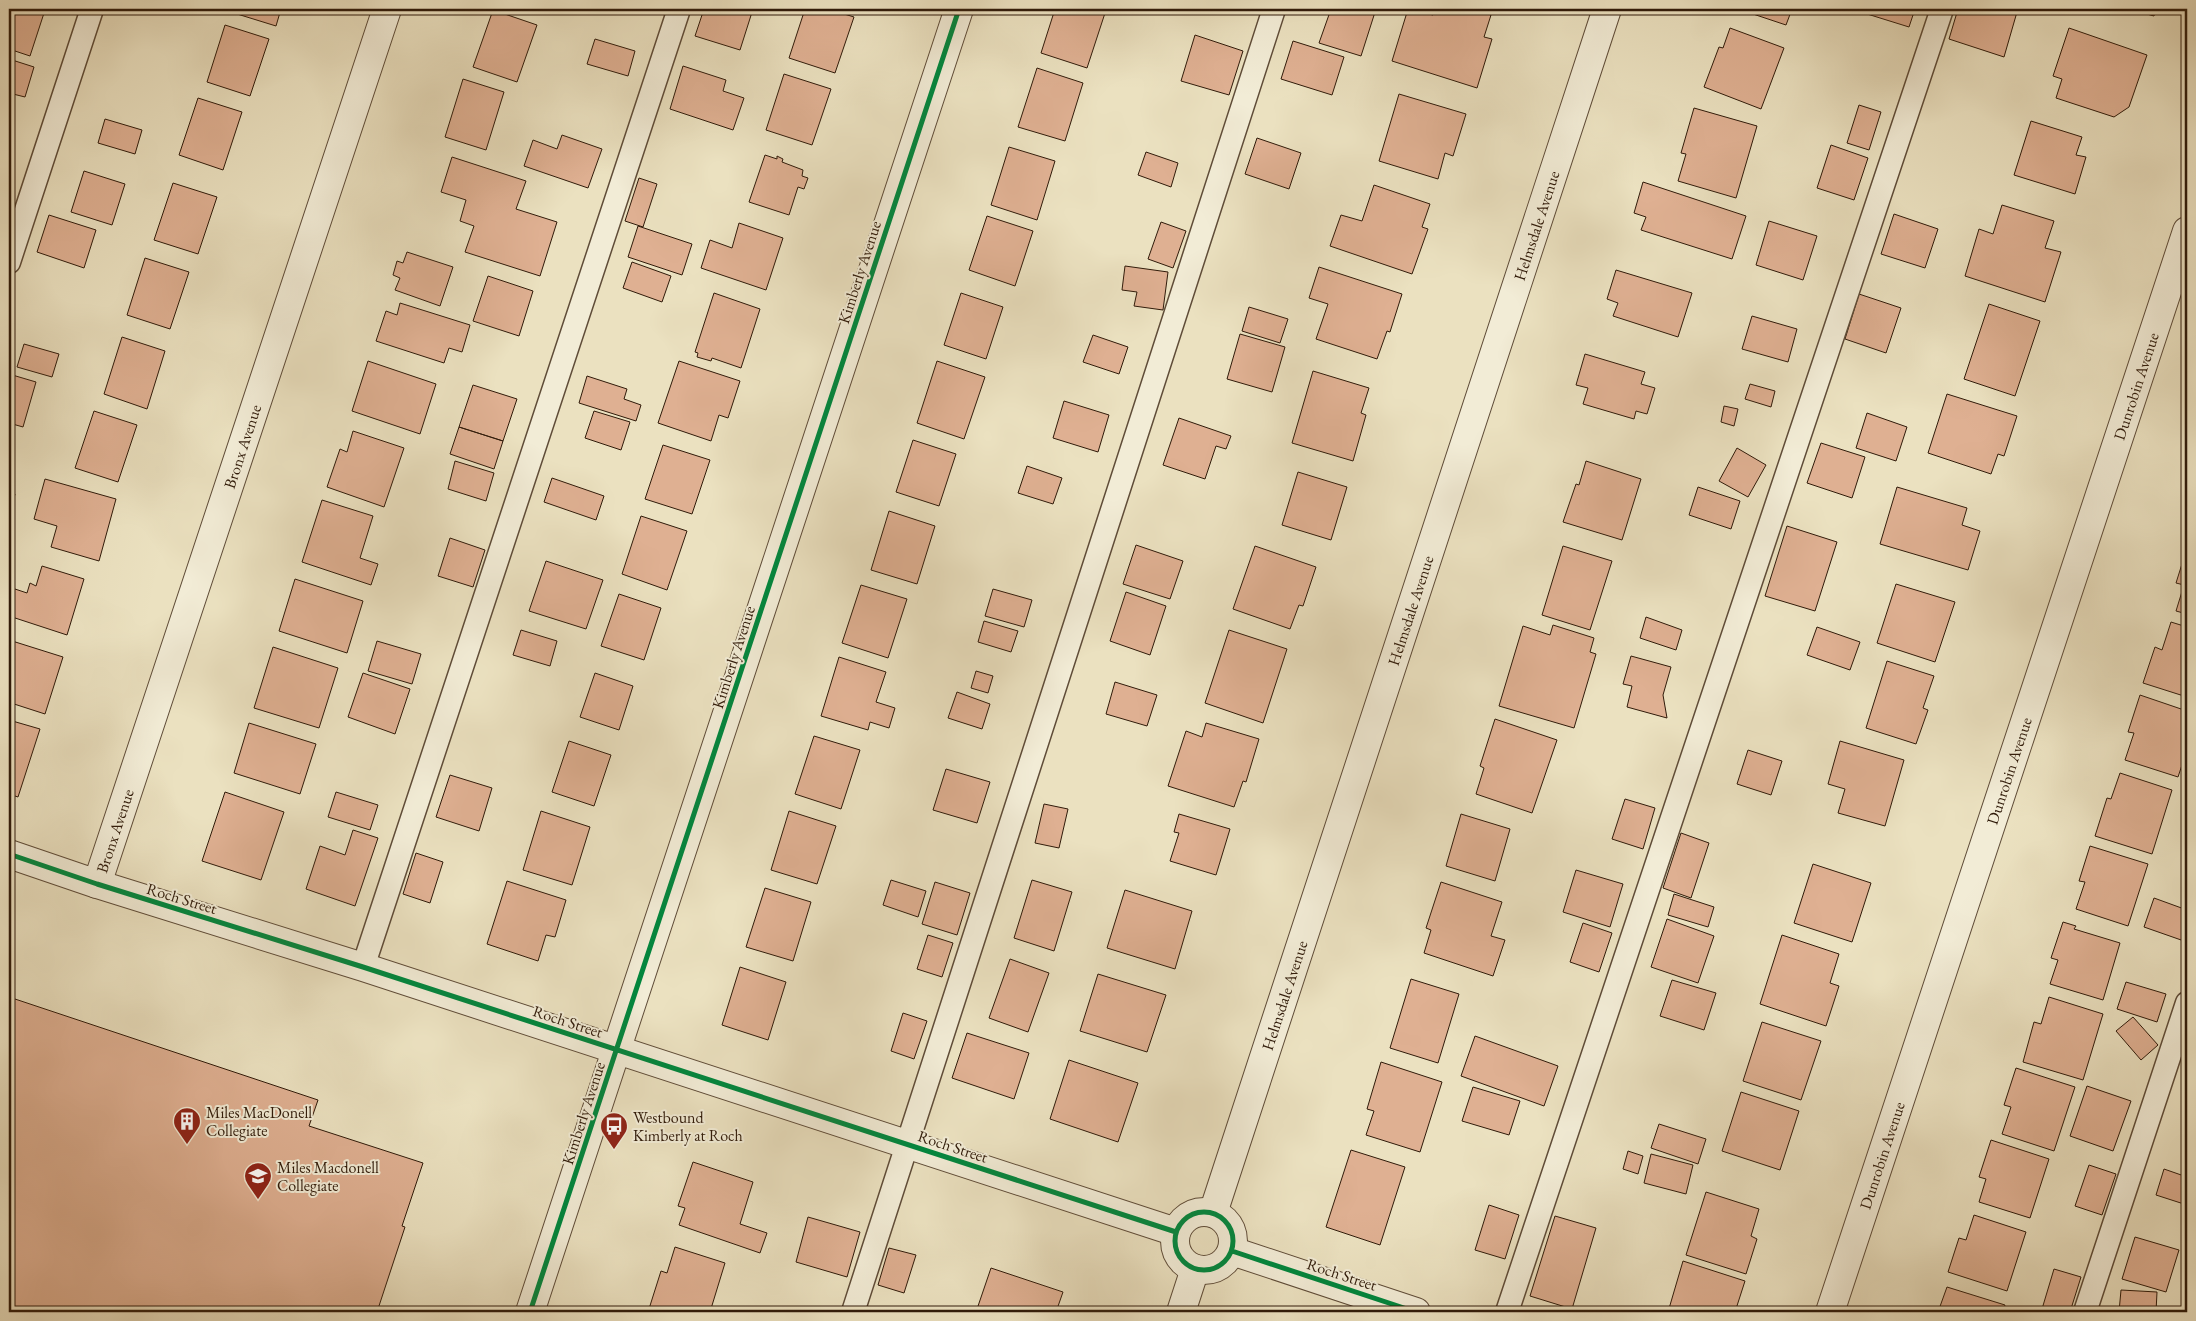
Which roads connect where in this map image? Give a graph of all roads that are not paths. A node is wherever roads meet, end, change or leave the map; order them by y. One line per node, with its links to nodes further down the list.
1 (92, 9): 9 (lane)
2 (387, 9): 11 (street, Bronx Avenue)
3 (679, 9): 12 (lane)
4 (959, 9): 14 (street, Kimberly Avenue)
5 (1274, 9): 15 (lane)
6 (1607, 9): 16 (street, Helmsdale Avenue)
7 (1942, 9): 24 (lane)
8 (2187, 230): 25 (street, Dunrobin Avenue)
9 (9, 262)
10 (9, 854): 11 (street, Roch Street)
11 (97, 884): 12 (street, Roch Street)
12 (363, 967): 14 (street, Roch Street)
13 (2187, 1003): 26 (lane)
14 (617, 1050): 15 (street, Roch Street); 20 (street, Kimberly Avenue)
15 (908, 1144): 17 (street, Roch Street); 21 (lane)
16 (1213, 1213): 17 (street); 18 (street)
17 (1176, 1232): 19 (street)
18 (1232, 1251): 19 (street); 23 (street, Roch Street)
19 (1195, 1269): 22 (street)
20 (530, 1312)
21 (853, 1312)
22 (1181, 1312)
23 (1416, 1312)
24 (1508, 1312)
25 (1830, 1312)
26 (2085, 1312)

